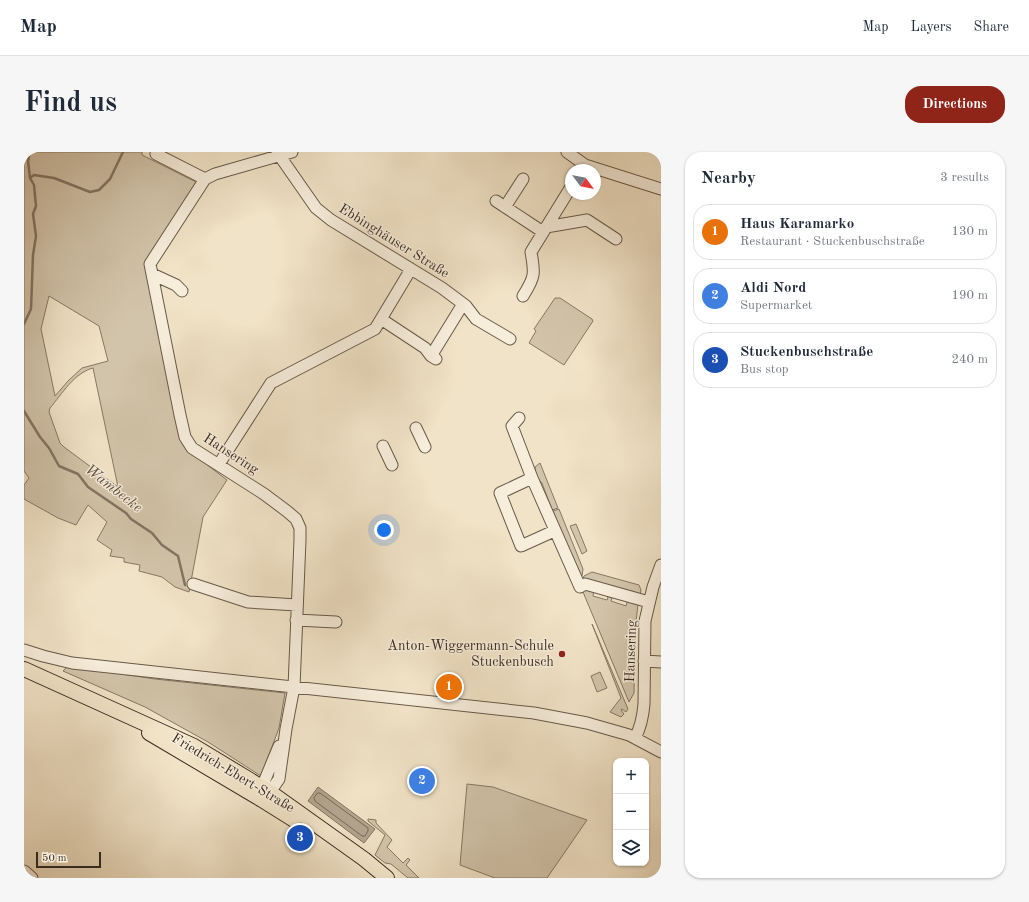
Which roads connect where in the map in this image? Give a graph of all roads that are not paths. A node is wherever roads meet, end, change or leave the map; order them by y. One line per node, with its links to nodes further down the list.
1 (292, 152): 4 (street)
2 (567, 152): 5 (street)
3 (156, 154): 7 (street)
4 (278, 154): 7 (street); 15 (street, Ebbinghäuser Straße)
5 (579, 164)
6 (601, 173): 9 (street)
7 (205, 179): 16 (street, Hansering)
8 (524, 179): 12 (street)
9 (661, 189)
10 (565, 197): 13 (street)
11 (496, 201): 12 (street)
12 (505, 207): 13 (street)
13 (544, 230): 14 (street); 18 (street)
14 (616, 239)
15 (412, 269): 19 (street, Ebbinghäuser Straße); 20 (street)
16 (152, 274): 17 (street); 26 (street, Hansering)
17 (182, 291)
18 (523, 296)
19 (464, 304): 20 (street); 21 (street, Ebbinghäuser Straße)
20 (381, 319): 26 (street)
21 (510, 339)
22 (519, 418): 28 (street)
23 (416, 428): 25 (street)
24 (384, 446): 27 (street)
25 (425, 447)
26 (219, 464): 34 (street, Hansering)
27 (392, 465)
28 (532, 478): 29 (street); 29 (street)
29 (554, 531): 33 (street)
30 (661, 565): 32 (street, Hansering)
31 (193, 584): 34 (street)
32 (657, 588): 33 (street, Hansering)
33 (649, 602): 38 (street, Hansering)
34 (297, 605): 35 (street, Hansering)
35 (296, 620): 36 (street); 42 (street, Hansering)
36 (336, 622)
37 (24, 650): 42 (street)
38 (644, 660): 39 (street); 43 (street, Hansering)
39 (661, 662)
40 (24, 668): 45 (main road, Friedrich-Ebert-Straße)
41 (24, 674): 45 (main road, Friedrich-Ebert-Straße)
42 (294, 687): 43 (street); 45 (street, Hansering)
43 (635, 738): 44 (street)
44 (661, 752)
45 (265, 793): 48 (main road, Friedrich-Ebert-Straße); 49 (main road, Friedrich-Ebert-Straße)
46 (24, 871): 47 (street)
47 (32, 878)
48 (375, 878)
49 (387, 878)

